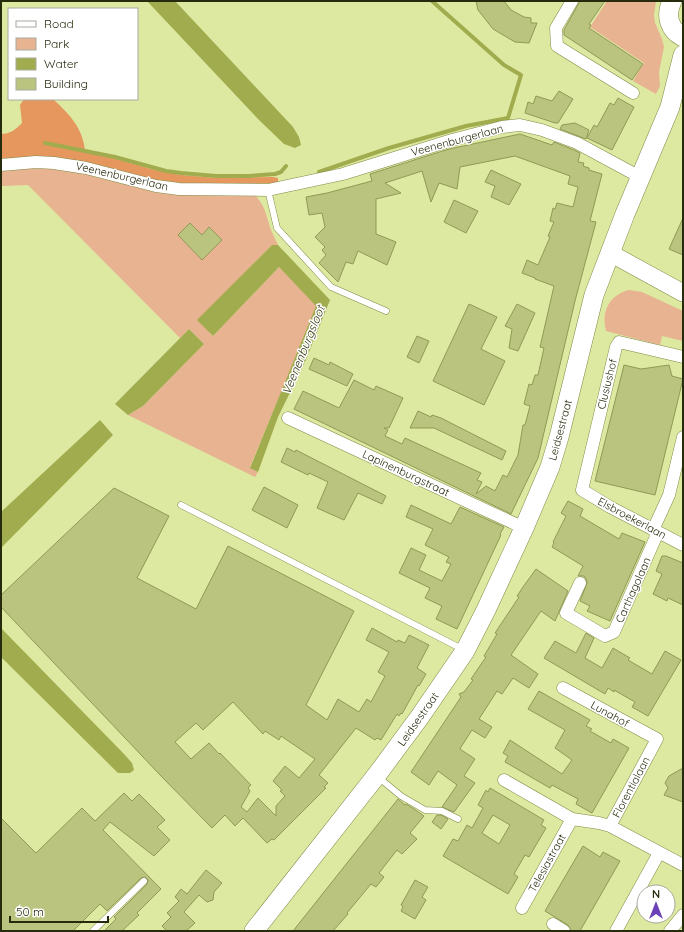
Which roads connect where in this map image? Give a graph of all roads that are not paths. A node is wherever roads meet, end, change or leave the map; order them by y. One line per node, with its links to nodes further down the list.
1 (572, 1): 5 (street)
2 (672, 1): 3 (main road)
3 (683, 37)
4 (683, 56): 7 (main road, Leidsestraat)
5 (633, 92)
6 (1, 165): 8 (street, Veenenburgerlaan)
7 (640, 177): 8 (street, Veenenburgerlaan); 9 (main road, Leidsestraat)
8 (268, 190): 11 (lane)
9 (610, 253): 10 (main road); 17 (main road, Leidsestraat)
10 (683, 293)
11 (386, 312)
12 (683, 356): 15 (street, Clusiushof)
13 (288, 418): 17 (street, Lapinenburgstraat)
14 (683, 437): 18 (street)
15 (582, 490): 18 (street, Elsbroekerlaan)
16 (181, 505): 21 (lane)
17 (524, 528): 21 (main road, Leidsestraat)
18 (655, 531): 19 (street, Elsbroekerlaan); 20 (street, Carthagolaan)
19 (683, 545)
20 (580, 583)
21 (465, 650): 24 (main road, Leidsestraat)
22 (563, 688): 23 (street, Lunahof)
23 (657, 739): 28 (street, Florentialaan)
24 (376, 776): 26 (lane); 36 (main road, Leidsestraat)
25 (504, 780): 27 (street)
26 (458, 819)
27 (572, 819): 28 (street); 32 (street, Telesiastraat)
28 (610, 826): 29 (street, Florentialaan)
29 (659, 853): 30 (street, Florentialaan); 38 (street)
30 (683, 865)
31 (144, 881): 35 (lane)
32 (522, 908)
33 (683, 915): 39 (street)
34 (552, 924): 37 (street)
35 (93, 931)
36 (254, 931)
37 (564, 931)
38 (616, 931)
39 (670, 931)

